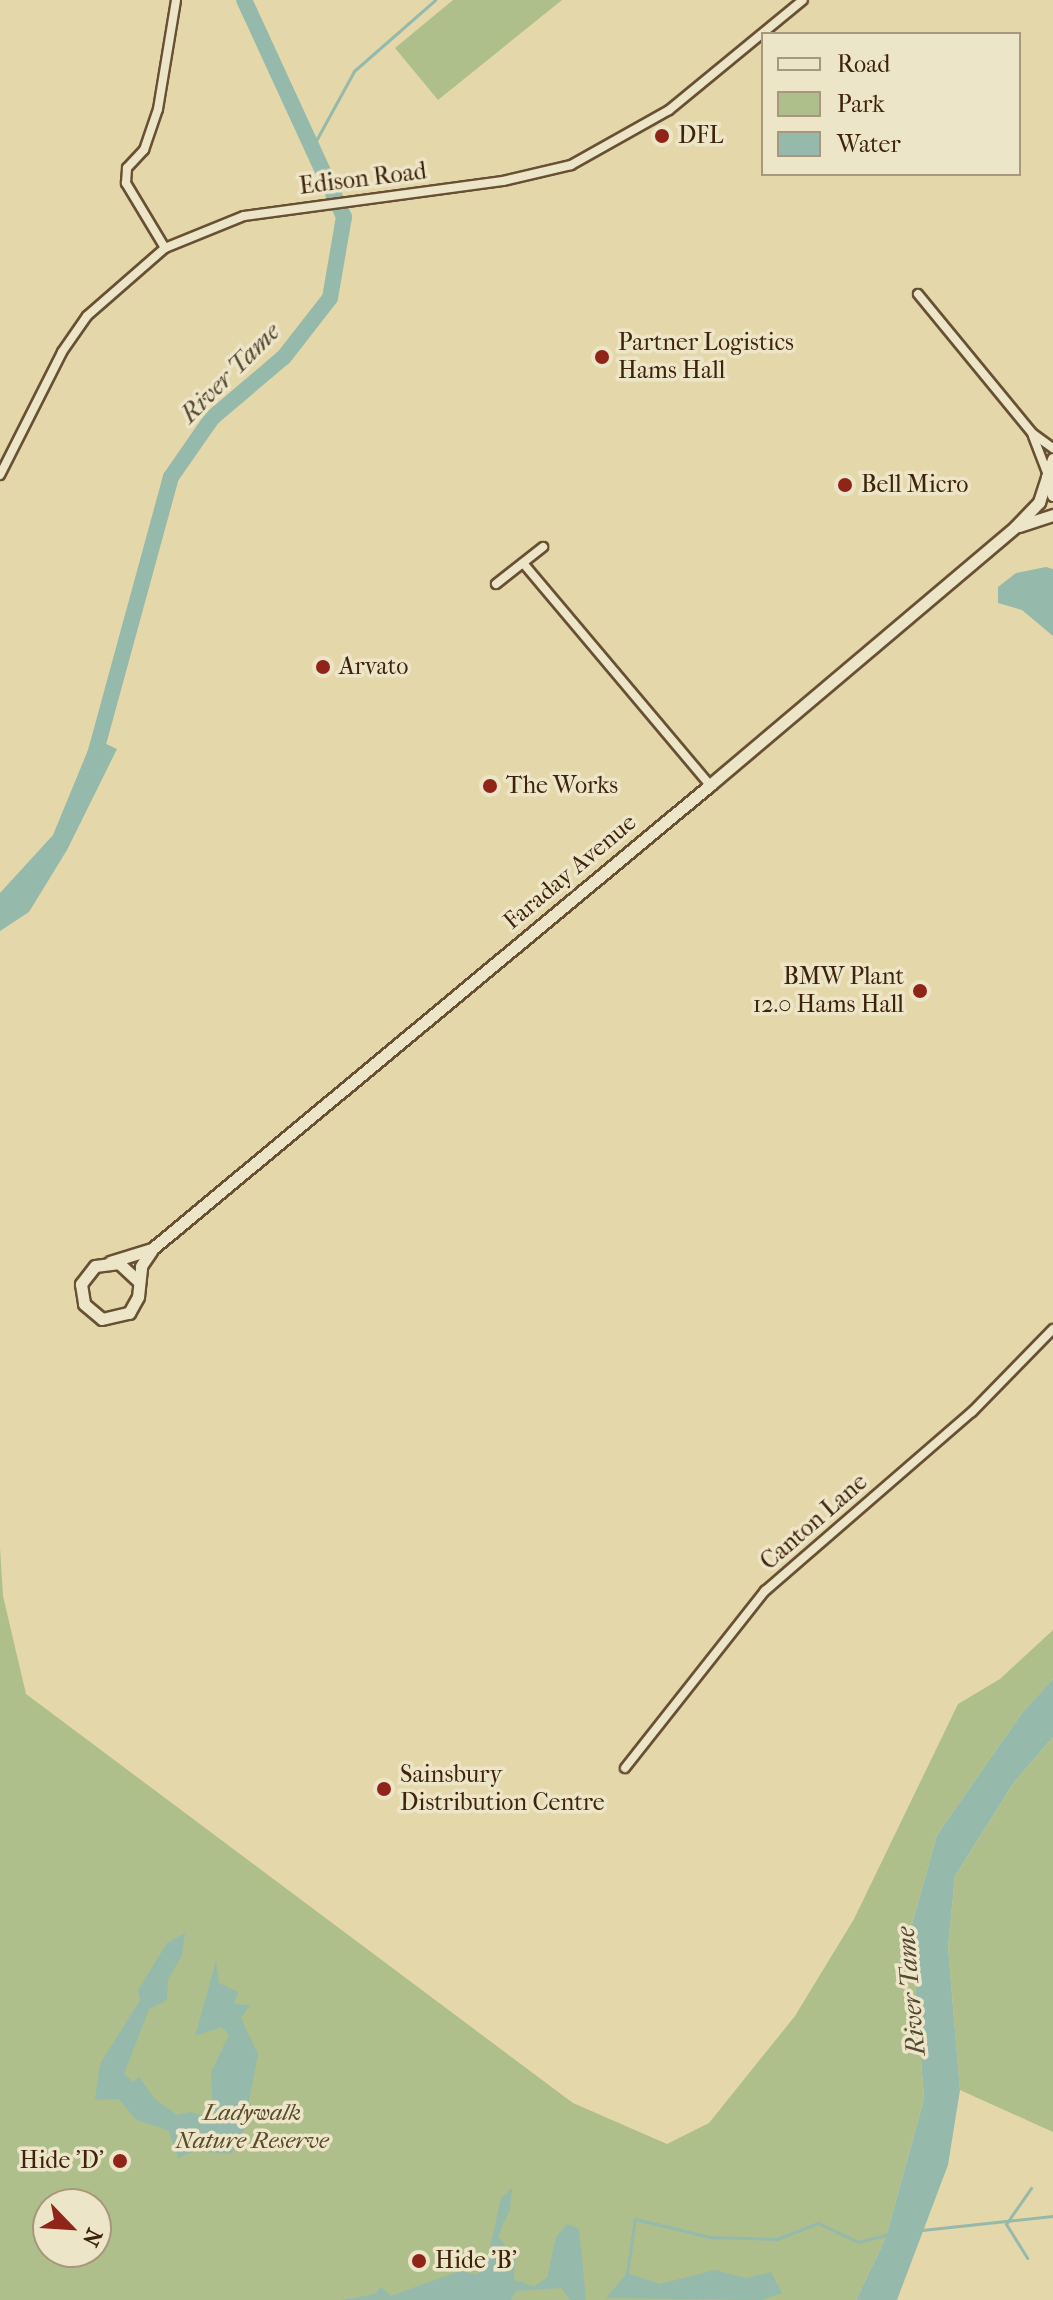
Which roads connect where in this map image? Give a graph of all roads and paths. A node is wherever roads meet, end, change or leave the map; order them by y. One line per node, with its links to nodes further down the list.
1 (176, 0): 5 (street)
2 (803, 0): 3 (street, Edison Road)
3 (764, 32)
4 (761, 34): 5 (street, Edison Road)
5 (165, 248): 10 (street, Edison Road)
6 (918, 294): 7 (street)
7 (1032, 433): 8 (street); 11 (street)
8 (1053, 448)
9 (1053, 459): 11 (street, Faraday Avenue)
10 (0, 475)
11 (1047, 475): 12 (street); 14 (street, Faraday Avenue)
12 (1053, 495)
13 (1053, 515): 14 (street, Faraday Avenue)
14 (1015, 527): 18 (street, Faraday Avenue)
15 (543, 547): 16 (street)
16 (523, 563): 17 (street); 18 (street)
17 (496, 584)
18 (710, 785): 19 (street, Faraday Avenue)
19 (152, 1249): 20 (street, Faraday Avenue); 21 (street, Faraday Avenue)
20 (110, 1262): 21 (street); 21 (street)
21 (137, 1280)
22 (1053, 1329): 23 (street, Canton Lane)
23 (625, 1768)

